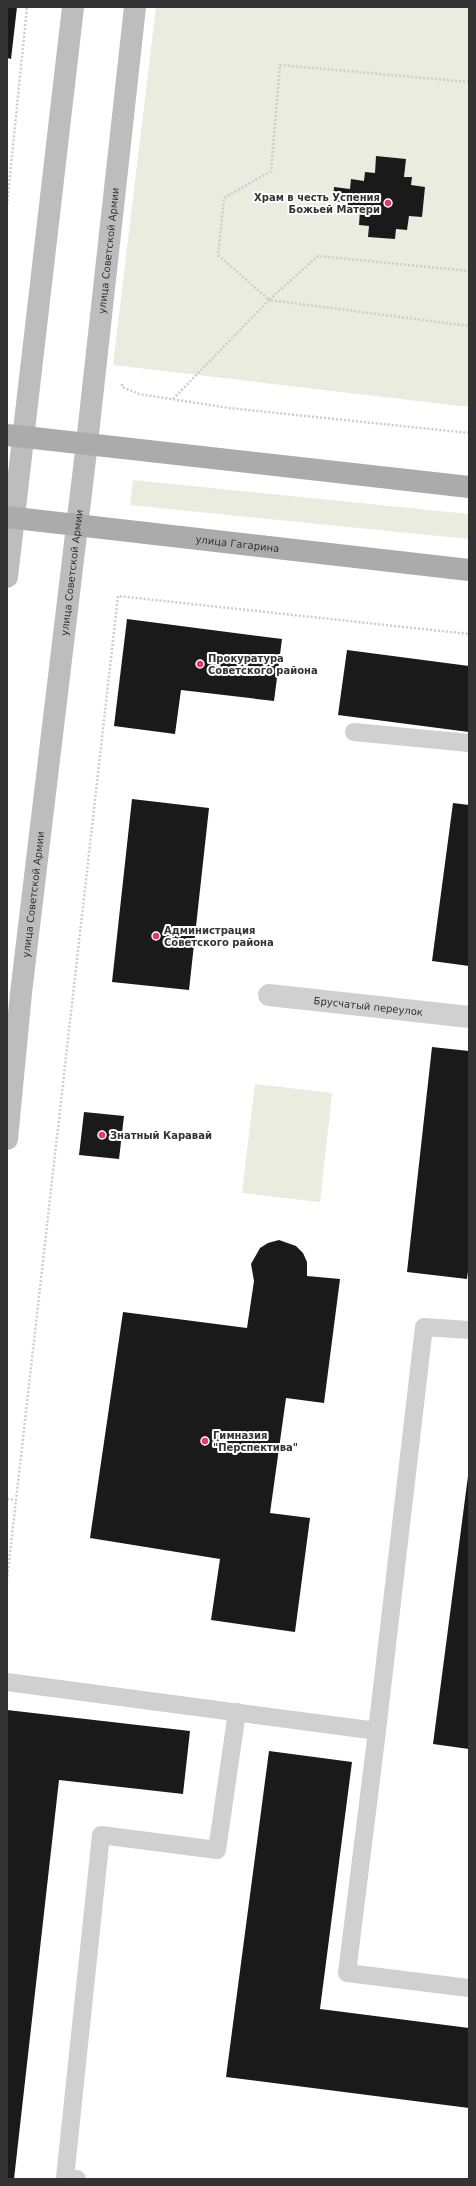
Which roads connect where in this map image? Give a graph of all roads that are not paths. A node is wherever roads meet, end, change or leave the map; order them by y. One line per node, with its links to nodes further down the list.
1 (73, 7): 3 (main road)
2 (135, 7): 4 (main road, улица Советской Армии)
3 (15, 436): 4 (main road); 6 (main road)
4 (88, 443): 5 (main road); 7 (main road, улица Советской Армии)
5 (469, 488)
6 (10, 517): 7 (main road, улица Гагарина); 9 (main road)
7 (76, 525): 8 (main road, улица Гагарина); 14 (main road, улица Советской Армии)
8 (469, 570)
9 (7, 577)
10 (354, 732): 11 (lane)
11 (469, 743)
12 (269, 995): 13 (street, Брусчатый переулок)
13 (469, 1017)
14 (7, 1139)
15 (469, 1330): 18 (lane)
16 (7, 1682): 17 (lane)
17 (237, 1712): 18 (lane); 20 (lane)
18 (378, 1731): 19 (lane)
19 (469, 1988)
20 (77, 2179)

